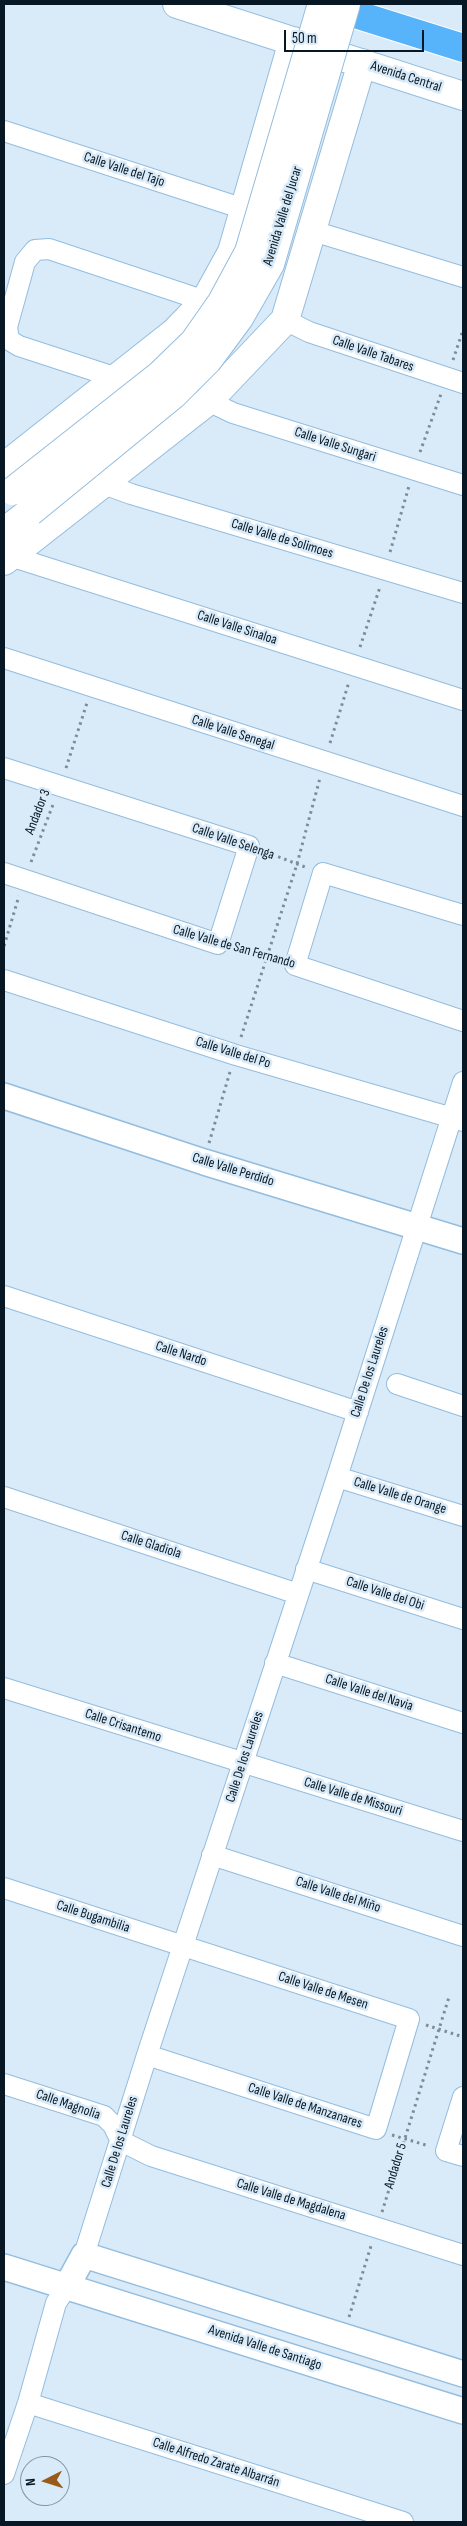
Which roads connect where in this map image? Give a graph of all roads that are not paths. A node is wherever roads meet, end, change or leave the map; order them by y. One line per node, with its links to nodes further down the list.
1 (178, 4): 4 (main road, Avenida Central)
2 (322, 4): 5 (highway); 21 (main road, Avenida Valle del Jucar, bridge)
3 (346, 4): 24 (main road, Avenida Valle del Jucar, bridge)
4 (293, 41): 6 (main road, Avenida Central); 7 (main road, Avenida Valle del Jucar)
5 (463, 48)
6 (362, 63): 8 (main road, Avenida Central); 9 (main road)
7 (278, 93): 9 (main road); 11 (main road, Avenida Valle del Jucar)
8 (463, 96)
9 (347, 114): 12 (main road)
10 (4, 130): 13 (street, Calle Valle del Tajo)
11 (264, 140): 12 (main road); 13 (main road, Avenida Valle del Jucar)
12 (332, 170): 14 (main road)
13 (244, 209): 16 (main road, Avenida Valle del Jucar)
14 (313, 231): 15 (street); 17 (main road)
15 (463, 278)
16 (205, 301): 18 (main road, Avenida Valle del Jucar); 18 (street)
17 (285, 320): 19 (street, Calle Valle Tabares); 20 (main road)
18 (117, 378): 21 (main road, Avenida Valle del Jucar)
19 (463, 383)
20 (208, 401): 22 (main road); 23 (street, Calle Valle Sungari)
21 (9, 472)
22 (101, 483): 24 (main road); 25 (street, Calle Valle de Solimoes)
23 (463, 485)
24 (6, 550): 27 (street, Calle Valle Sinaloa)
25 (463, 593)
26 (4, 658): 29 (street, Calle Valle Senegal)
27 (463, 700)
28 (4, 768): 32 (street, Calle Valle Selenga)
29 (463, 806)
30 (4, 873): 32 (street, Calle Valle de San Fernando)
31 (463, 915): 34 (street, Calle Valle de San Fernando)
32 (218, 944)
33 (4, 980): 37 (street, Calle Valle del Po)
34 (463, 1021)
35 (463, 1082): 37 (street, Calle De los Laureles)
36 (4, 1096): 38 (street, Calle Valle Perdido)
37 (458, 1119): 38 (street, Calle De los Laureles)
38 (416, 1226): 39 (street, Calle Valle Perdido); 43 (street, Calle De los Laureles)
39 (463, 1241)
40 (4, 1296): 43 (street, Calle Nardo)
41 (396, 1384): 42 (street)
42 (463, 1406)
43 (358, 1412): 44 (street, Calle De los Laureles)
44 (337, 1477): 46 (street, Calle Valle de Orange); 47 (street, Calle De los Laureles)
45 (4, 1497): 48 (street, Calle Gladiola)
46 (463, 1516)
47 (306, 1569): 48 (street, Calle De los Laureles); 49 (street, Calle Valle del Obi)
48 (298, 1594): 50 (street, Calle De los Laureles)
49 (463, 1619)
50 (275, 1663): 52 (street, Calle Valle del Navia); 53 (street, Calle De los Laureles)
51 (4, 1688): 53 (street, Calle Crisantemo)
52 (463, 1723)
53 (242, 1764): 54 (street, Calle Valle de Missouri); 55 (street, Calle De los Laureles)
54 (463, 1831)
55 (212, 1855): 57 (street, Calle Valle del Miño); 58 (street, Calle De los Laureles)
56 (4, 1888): 58 (street, Calle Bugambilia)
57 (463, 1936)
58 (183, 1946): 59 (street, Calle De los Laureles); 62 (street, Calle Valle de Mesen)
59 (147, 2054): 62 (street, Calle Valle de Manzanares); 63 (street, Calle De los Laureles)
60 (4, 2084): 63 (street, Calle Magnolia)
61 (463, 2097): 64 (street)
62 (376, 2129)
63 (121, 2141): 65 (street, Calle De los Laureles); 66 (street, Calle Valle de Magdalena)
64 (455, 2154)
65 (84, 2255): 68 (street, Calle De los Laureles); 69 (street)
66 (463, 2255)
67 (4, 2267): 68 (street, Avenida Valle de Santiago)
68 (67, 2286): 70 (street); 71 (street, Avenida Valle de Santiago)
69 (463, 2374)
70 (28, 2403): 72 (street); 73 (street, Calle Alfredo Zarate Albarrán)
71 (463, 2411)
72 (4, 2474)
73 (403, 2522)

